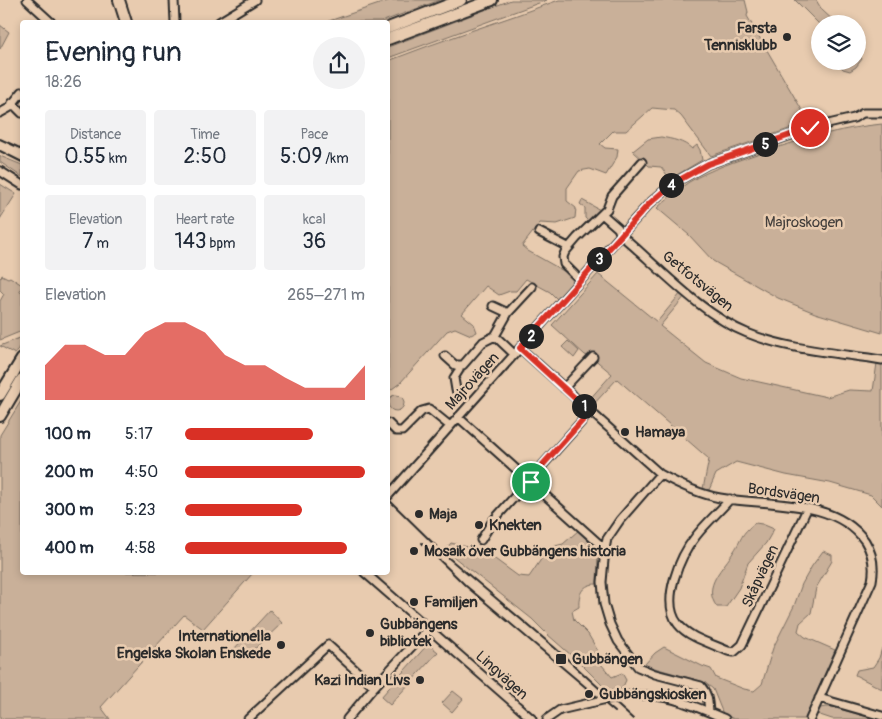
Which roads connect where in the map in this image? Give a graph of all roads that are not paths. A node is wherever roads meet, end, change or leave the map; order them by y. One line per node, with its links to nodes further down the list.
1 (27, 0): 7 (street)
2 (119, 0): 8 (main road)
3 (174, 0): 9 (street)
4 (255, 0): 10 (street)
5 (461, 0): 11 (main road)
6 (492, 0): 12 (main road)
7 (49, 20)
8 (125, 20)
9 (175, 20)
10 (222, 20)
11 (390, 27)
12 (390, 38)
13 (20, 94): 14 (street)
14 (12, 103): 15 (street); 16 (street)
15 (20, 111)
16 (0, 113)
17 (882, 113): 23 (street, Majrovägen)
18 (642, 162): 21 (street)
19 (0, 171): 20 (street)
20 (20, 184)
21 (602, 214): 23 (street); 24 (street)
22 (539, 232): 24 (street)
23 (621, 235): 25 (street, Majrovägen); 33 (street, Getfotsvägen)
24 (568, 247): 25 (street)
25 (580, 280): 30 (street, Majrovägen)
26 (532, 287): 28 (street, Majrovägen)
27 (493, 306): 28 (street)
28 (508, 314): 29 (street, Majrovägen)
29 (495, 336): 30 (street, Majrovägen); 35 (street, Majrovägen)
30 (517, 351): 37 (street, Bordsvägen); 42 (street, Majrovägen)
31 (445, 356): 35 (street, Majrovägen)
32 (593, 356): 37 (street)
33 (882, 360)
34 (20, 362): 39 (main road)
35 (459, 365): 38 (street, Majrovägen)
36 (20, 382): 41 (main road)
37 (564, 388): 40 (street, Bordsvägen)
38 (456, 390)
39 (0, 396)
40 (590, 412): 45 (street, Bordsvägen); 46 (street)
41 (0, 416)
42 (458, 417): 44 (street, Majrovägen); 46 (street)
43 (390, 425): 44 (street, Majrovägen)
44 (450, 426): 47 (street, Majrovägen)
45 (660, 474): 48 (street, Bordsvägen); 51 (street)
46 (529, 480): 50 (street); 51 (street)
47 (390, 494)
48 (730, 499): 49 (street, Bordsvägen); 49 (street, Skåpvägen)
49 (807, 508): 55 (street, Bordsvägen)
50 (481, 540)
51 (605, 549): 56 (street)
52 (367, 575): 53 (street, Lingvägen)
53 (428, 629): 54 (street); 60 (street, Lingvägen)
54 (374, 687): 58 (street); 59 (street)
55 (819, 698): 57 (street); 63 (street, Bordsvägen)
56 (709, 712): 61 (street, bridge); 62 (street)
57 (882, 716)
58 (248, 719)
59 (347, 719)
60 (532, 719)
61 (547, 719)
62 (725, 719)
63 (810, 719)

